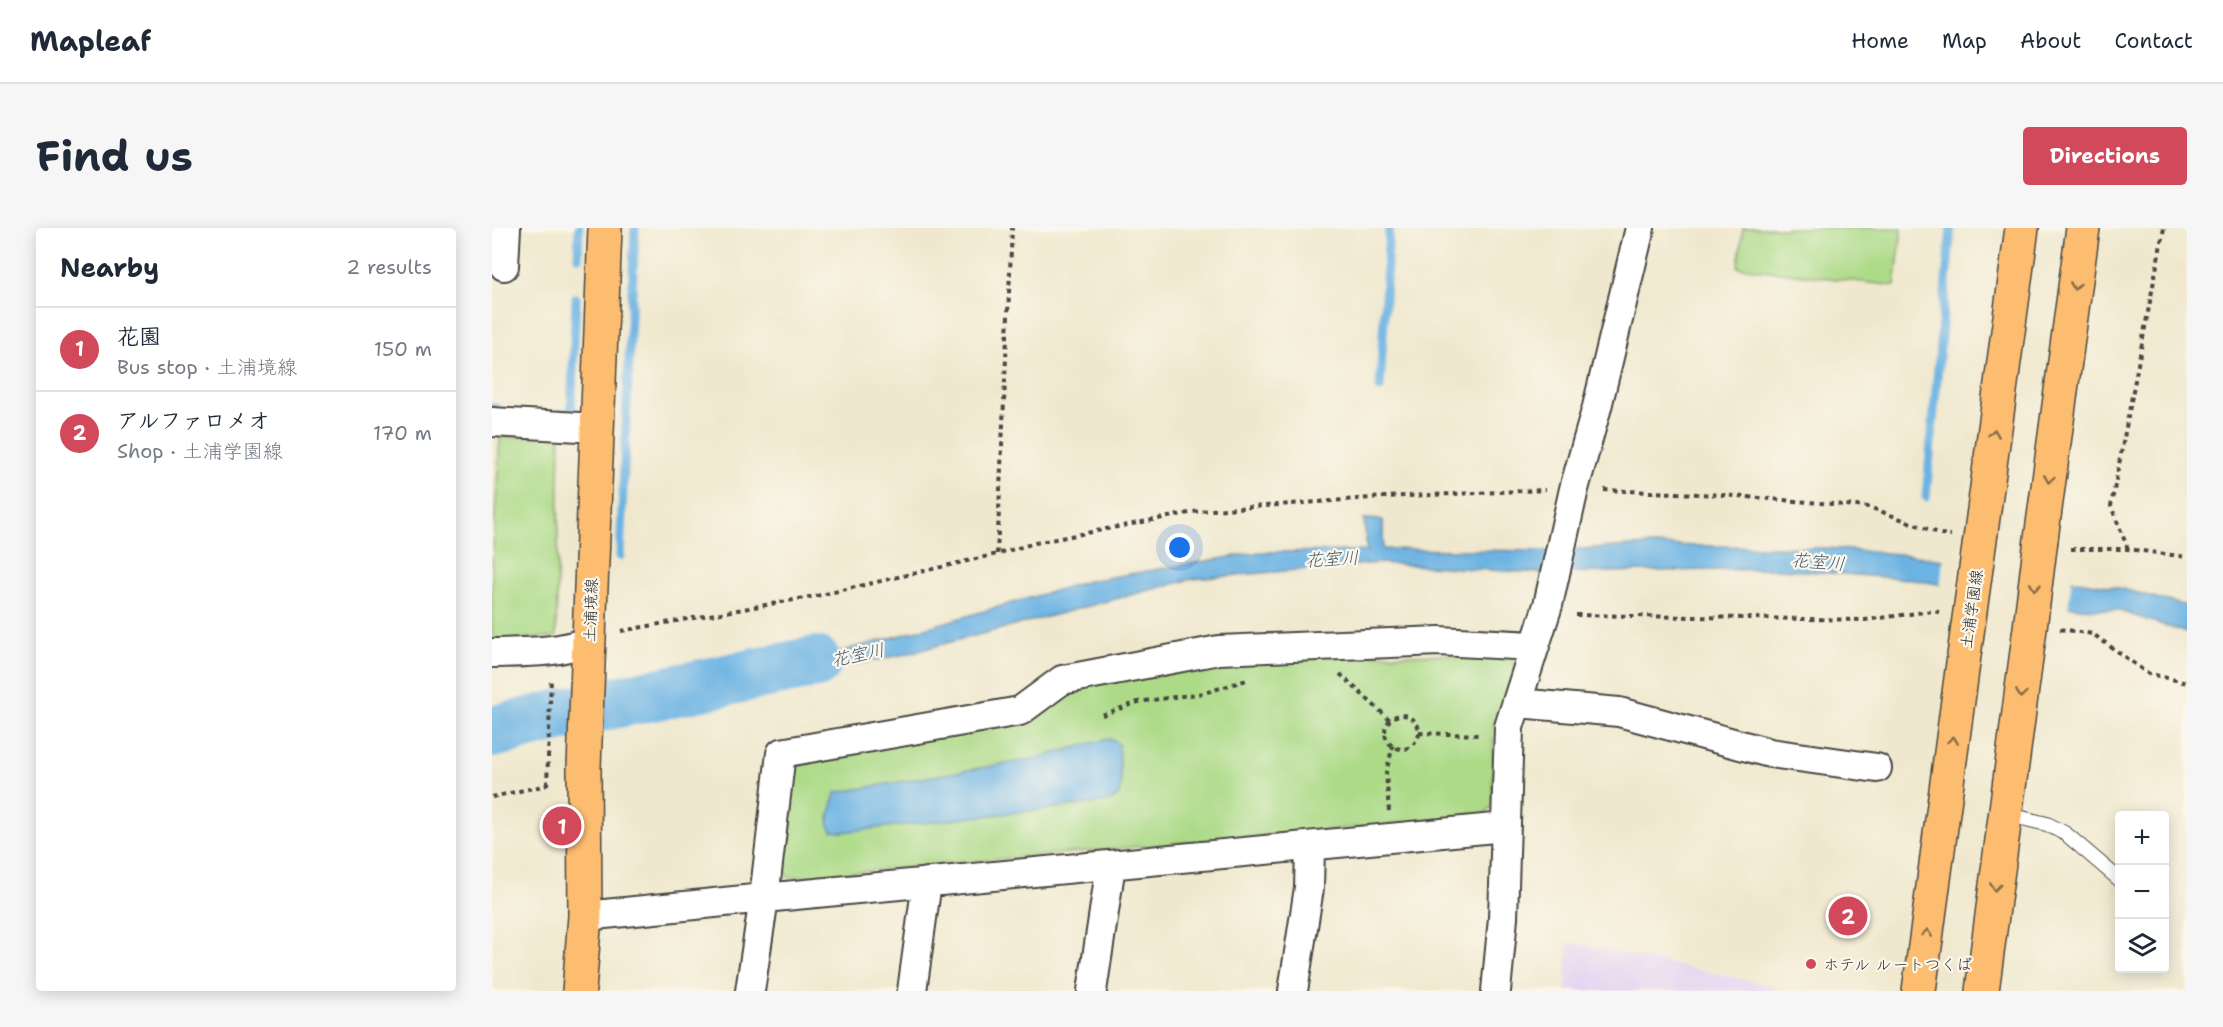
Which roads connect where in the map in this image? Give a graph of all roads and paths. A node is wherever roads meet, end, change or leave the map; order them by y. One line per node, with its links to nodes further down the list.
1 (506, 228): 8 (street)
2 (605, 228): 10 (main road, 土浦境線)
3 (1012, 228): 15 (path)
4 (1640, 228): 11 (street)
5 (2022, 228): 18 (main road, 土浦学園線, one-way to 5, bridge)
6 (2083, 228): 19 (main road, one-way to 19, bridge)
7 (2164, 228): 14 (path)
8 (504, 266)
9 (492, 422): 10 (street)
10 (597, 428): 21 (main road, 土浦境線)
11 (1574, 493): 12 (path); 15 (path); 17 (street)
12 (1941, 534)
13 (2076, 549): 14 (path)
14 (2128, 549): 16 (path)
15 (997, 554): 21 (path)
16 (2187, 557)
17 (1546, 610): 18 (path); 20 (street)
18 (1956, 619): 52 (main road, 土浦学園線, one-way to 18)
19 (2044, 633): 26 (path); 37 (main road, one-way to 37)
20 (1535, 646): 27 (street); 44 (street)
21 (589, 649): 22 (street); 34 (main road, 土浦境線)
22 (492, 653)
23 (1330, 667): 29 (path)
24 (551, 673): 35 (path)
25 (1247, 680): 28 (path)
26 (2187, 683)
27 (1517, 703): 31 (street); 33 (street)
28 (1102, 715)
29 (1390, 720): 30 (path); 32 (path)
30 (1419, 733): 31 (path); 32 (path)
31 (1508, 736): 38 (street)
32 (1393, 746): 39 (path)
33 (1877, 768)
34 (584, 774): 35 (path); 45 (main road, 土浦境線)
35 (547, 785): 36 (path)
36 (492, 797)
37 (2005, 814): 42 (lane); 53 (main road, one-way to 53)
38 (1505, 827): 39 (street); 51 (street)
39 (1392, 838): 40 (street)
40 (1310, 847): 41 (street); 50 (street)
41 (1111, 865): 43 (street); 49 (street)
42 (2115, 876)
43 (927, 882): 44 (street); 48 (street)
44 (764, 898): 45 (street); 47 (street)
45 (585, 916): 46 (main road, 土浦境線)
46 (579, 991)
47 (750, 991)
48 (912, 991)
49 (1092, 991)
50 (1293, 991)
51 (1496, 991)
52 (1919, 991)
53 (1982, 991)

